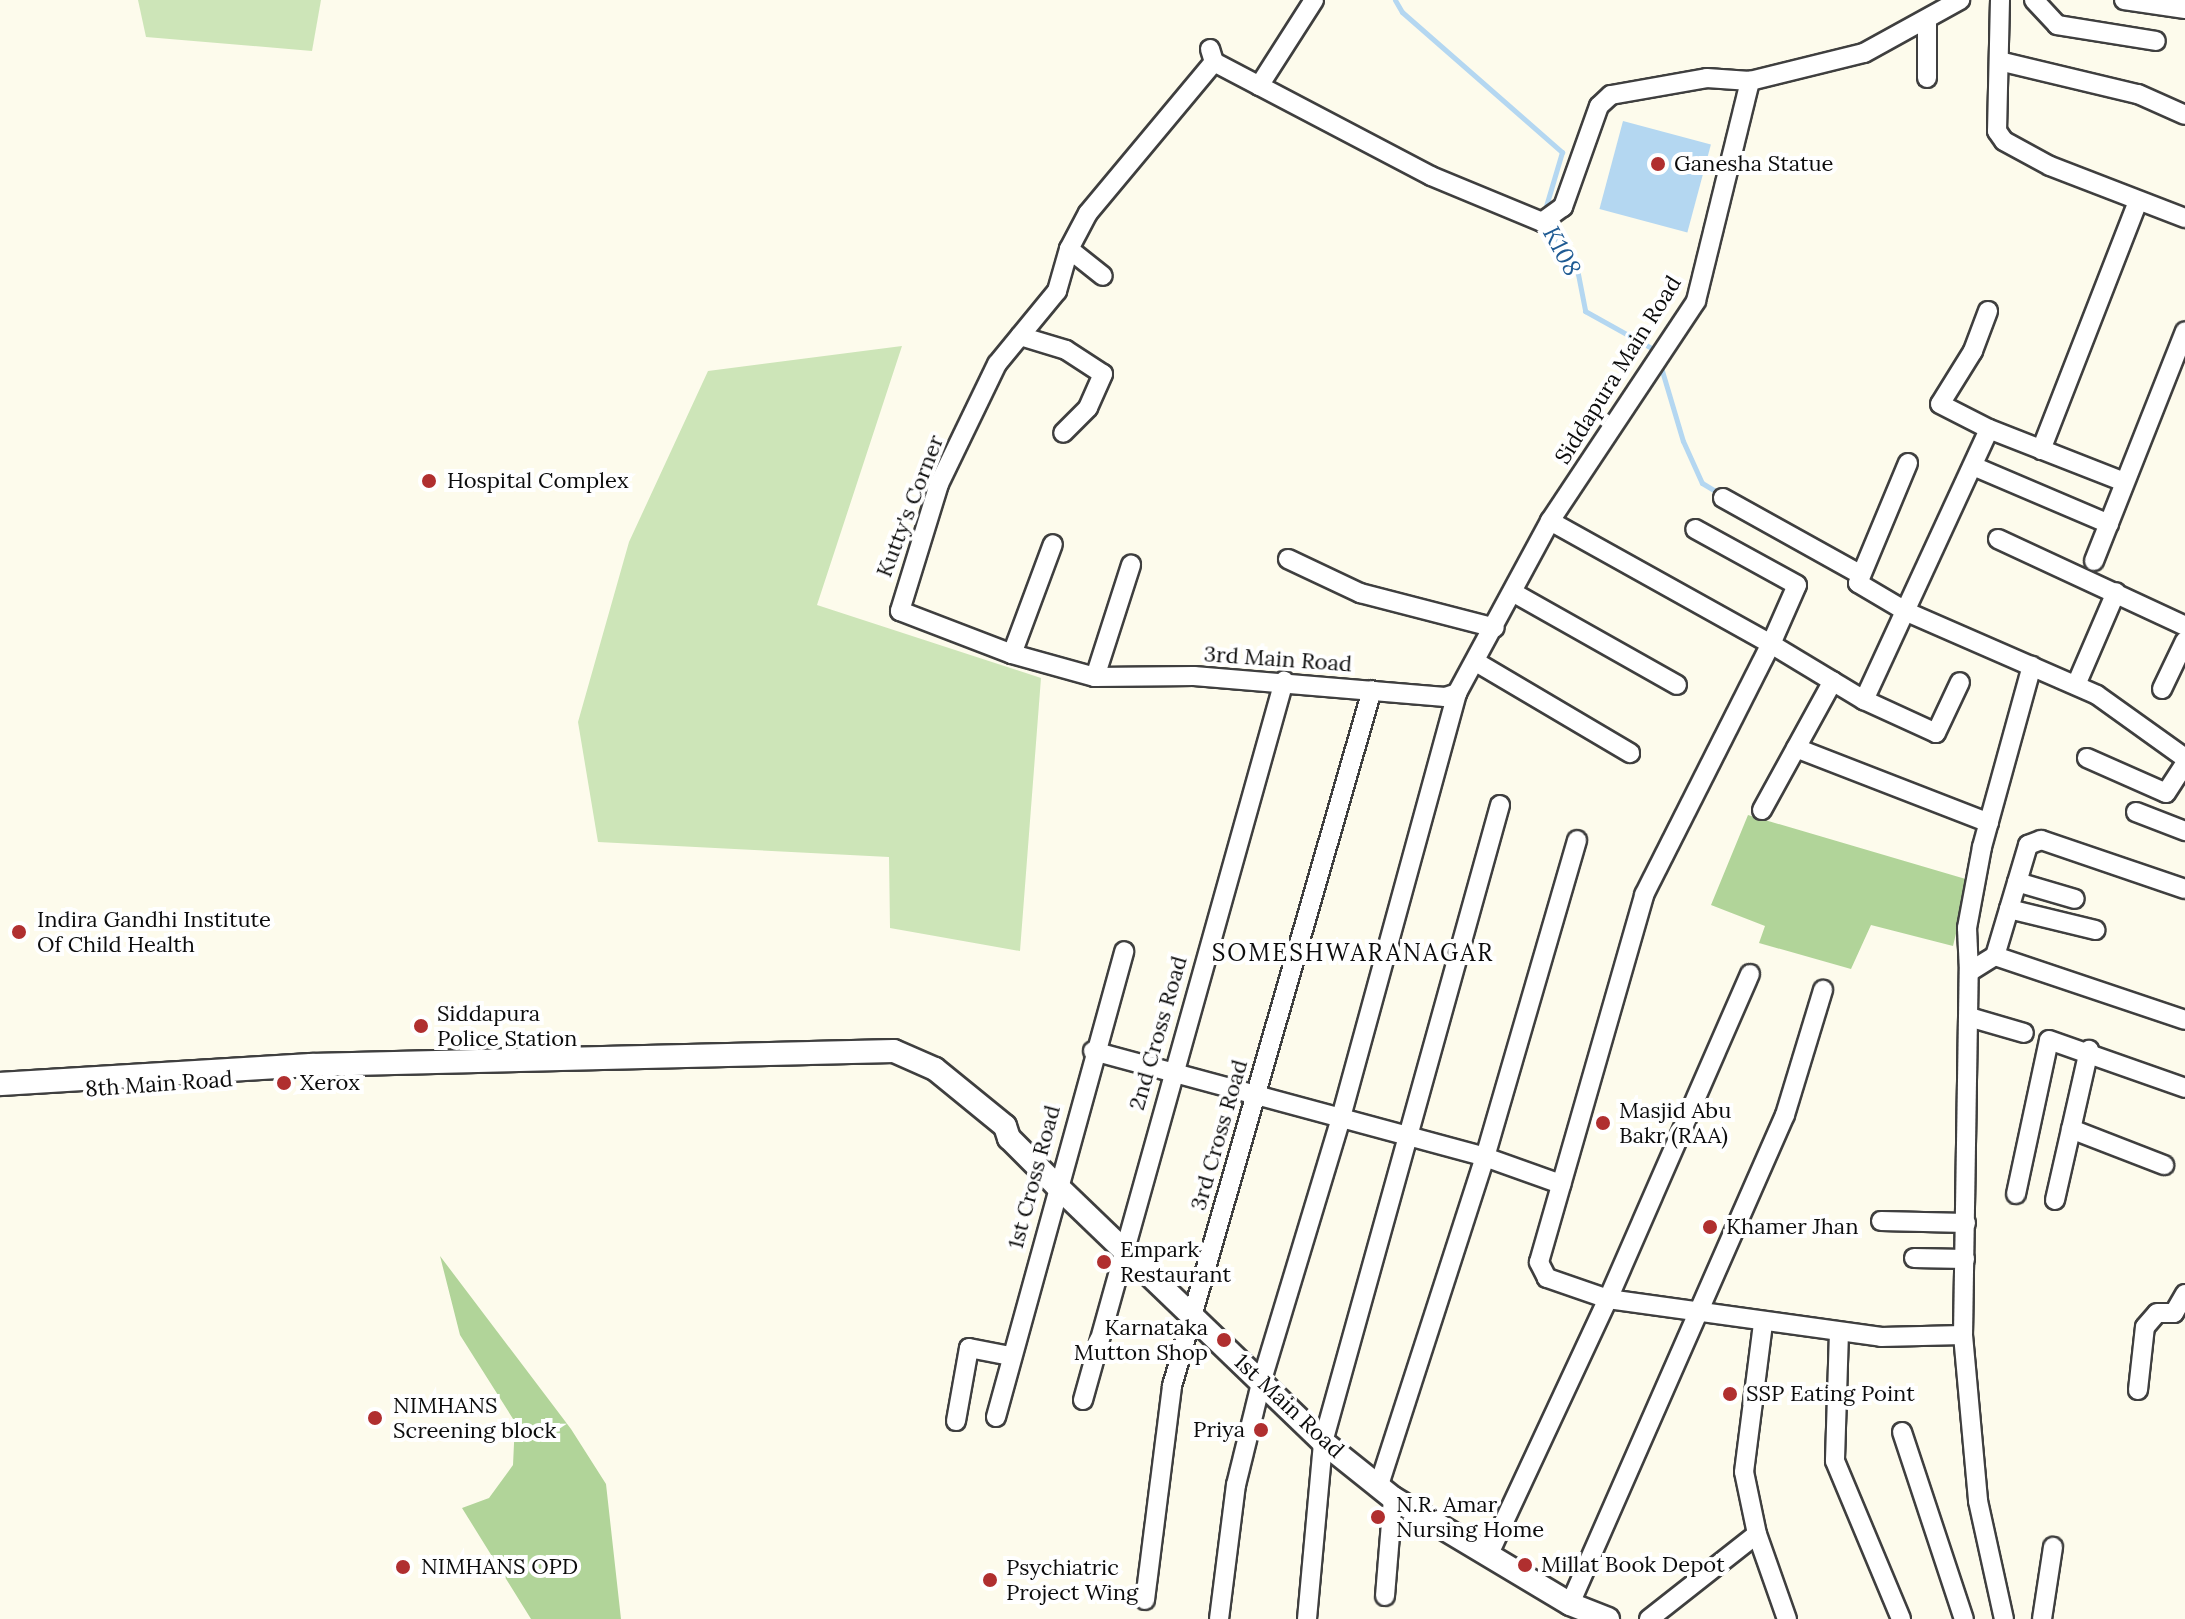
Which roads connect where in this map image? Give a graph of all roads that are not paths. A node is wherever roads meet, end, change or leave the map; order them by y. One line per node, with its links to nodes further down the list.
1 (1314, 0): 12 (street)
2 (1960, 0): 7 (street)
3 (2000, 0): 9 (street)
4 (2034, 0): 8 (street)
5 (2124, 0): 6 (street)
6 (2185, 9)
7 (1927, 19): 10 (street); 11 (street)
8 (2156, 41)
9 (1999, 61): 13 (street); 14 (street)
10 (1927, 78)
11 (1750, 81): 12 (street); 28 (street, Siddapura Main Road)
12 (1259, 86): 16 (street)
13 (2185, 115)
14 (2138, 201): 15 (street); 23 (street)
15 (2185, 218)
16 (1069, 249): 17 (street); 20 (street)
17 (1103, 276)
18 (1988, 311): 21 (street)
19 (2185, 331): 34 (street)
20 (1020, 336): 22 (street); 44 (street, Kutty's Corner)
21 (1989, 429): 23 (street); 25 (street)
22 (1063, 433)
23 (2041, 450): 26 (street)
24 (1908, 463): 36 (street)
25 (1973, 466): 29 (street); 39 (street)
26 (2124, 482)
27 (1723, 498): 36 (street)
28 (1550, 521): 38 (street, Siddapura Main Road); 43 (street)
29 (2109, 524)
30 (1695, 529): 43 (street)
31 (1998, 539): 37 (street)
32 (1053, 544): 44 (street)
33 (1288, 559): 41 (street)
34 (2094, 561)
35 (1131, 565): 47 (street)
36 (1858, 573): 39 (street)
37 (2116, 592): 40 (street); 52 (street)
38 (1514, 593): 41 (street, Siddapura Main Road); 51 (street)
39 (1907, 612): 46 (street); 56 (street)
40 (2185, 626)
41 (1495, 628): 45 (street, Siddapura Main Road)
42 (2185, 641): 53 (street)
43 (1771, 644): 49 (street); 93 (street)
44 (1012, 654): 47 (street, Kutty's Corner)
45 (1476, 662): 55 (street, Siddapura Main Road); 58 (street)
46 (2032, 666): 52 (street); 64 (street)
47 (1095, 677): 48 (street, 3rd Main Road)
48 (1284, 681): 54 (street, 3rd Main Road); 83 (street, 2nd Cross Road)
49 (1833, 681): 56 (street); 57 (street)
50 (1960, 682): 56 (street)
51 (1677, 685)
52 (2076, 685): 60 (street)
53 (2162, 689)
54 (1372, 690): 55 (street, 3rd Main Road); 86 (street, 3rd Cross Road)
55 (1457, 693): 88 (street, Siddapura Main Road)
56 (1864, 700)
57 (1796, 748): 62 (street); 64 (street)
58 (1630, 753)
59 (2087, 758): 60 (street)
60 (2185, 761)
61 (1500, 805): 90 (street)
62 (1762, 810)
63 (2136, 812): 65 (street)
64 (1989, 823): 74 (street)
65 (2185, 831)
66 (1577, 840): 91 (street)
67 (2017, 882): 68 (street); 69 (street); 70 (street)
68 (2185, 889)
69 (2075, 899)
70 (2009, 909): 71 (street); 73 (street)
71 (2095, 930)
72 (1124, 951): 81 (street, 1st Cross Road)
73 (1995, 956): 74 (street); 78 (street)
74 (1969, 972): 77 (street)
75 (1750, 974): 103 (street)
76 (1823, 990): 105 (street)
77 (1969, 1017): 79 (street); 98 (street)
78 (2185, 1020)
79 (2024, 1033)
80 (2089, 1050): 85 (street); 89 (street); 95 (street)
81 (1093, 1051): 83 (street); 94 (street, 1st Cross Road)
82 (314, 1069): 84 (street, 8th Main Road); 87 (street, 8th Main Road); 94 (street, 1st Main Road)
83 (1172, 1072): 86 (street); 99 (street, 2nd Cross Road)
84 (0, 1084)
85 (2185, 1088)
86 (1256, 1094): 88 (street); 104 (street, 3rd Cross Road)
87 (0, 1096)
88 (1340, 1121): 90 (street); 110 (street, Siddapura Main Road)
89 (2071, 1129): 92 (street); 96 (street)
90 (1409, 1139): 91 (street); 116 (street)
91 (1485, 1157): 93 (street); 117 (street)
92 (2164, 1165)
93 (1561, 1184): 103 (street)
94 (1056, 1185): 99 (street, 1st Main Road); 109 (street, 1st Cross Road)
95 (2016, 1194)
96 (2055, 1200)
97 (1881, 1221): 98 (street)
98 (1966, 1223): 101 (street)
99 (1122, 1248): 104 (street, 1st Main Road); 112 (street, 2nd Cross Road)
100 (1914, 1258): 101 (street)
101 (1965, 1259): 108 (street)
102 (2185, 1294): 111 (street)
103 (1608, 1299): 105 (street); 120 (street)
104 (1193, 1313): 110 (street, 1st Main Road); 122 (street, 3rd Cross Road)
105 (1699, 1315): 106 (street); 123 (street)
106 (1763, 1323): 107 (street); 118 (street)
107 (1839, 1332): 108 (street); 129 (street)
108 (1963, 1335): 131 (street)
109 (1010, 1356): 113 (street, 1st Cross Road); 114 (street)
110 (1261, 1383): 116 (street, 1st Main Road); 124 (street, Siddapura Main Road)
111 (2138, 1390)
112 (1083, 1400)
113 (996, 1417)
114 (956, 1421)
115 (1902, 1432): 130 (street)
116 (1323, 1442): 117 (street, 1st Main Road); 125 (street)
117 (1386, 1492): 120 (street, 1st Main Road); 121 (street)
118 (1757, 1534): 127 (street); 128 (street)
119 (2053, 1547): 132 (street)
120 (1488, 1556): 123 (street, 1st Main Road)
121 (1385, 1596)
122 (1145, 1600)
123 (1570, 1604): 126 (street, 1st Main Road)
124 (1219, 1619)
125 (1307, 1619)
126 (1608, 1619)
127 (1649, 1619)
128 (1787, 1619)
129 (1901, 1619)
130 (1964, 1619)
131 (2004, 1619)
132 (2042, 1619)

